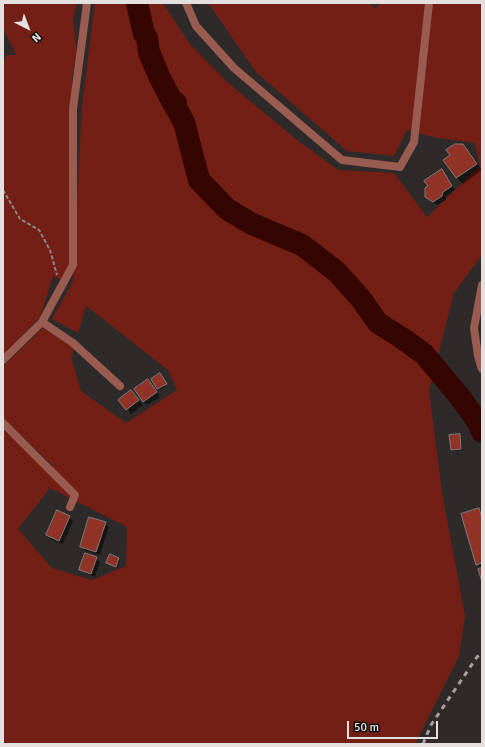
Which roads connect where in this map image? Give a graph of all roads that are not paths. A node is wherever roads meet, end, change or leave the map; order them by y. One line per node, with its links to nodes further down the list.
1 (87, 3): 5 (street)
2 (186, 3): 3 (street)
3 (429, 3)
4 (482, 285): 7 (street)
5 (42, 322): 6 (street); 8 (street)
6 (3, 360)
7 (482, 369)
8 (120, 386)
9 (3, 423): 10 (street)
10 (70, 507)

